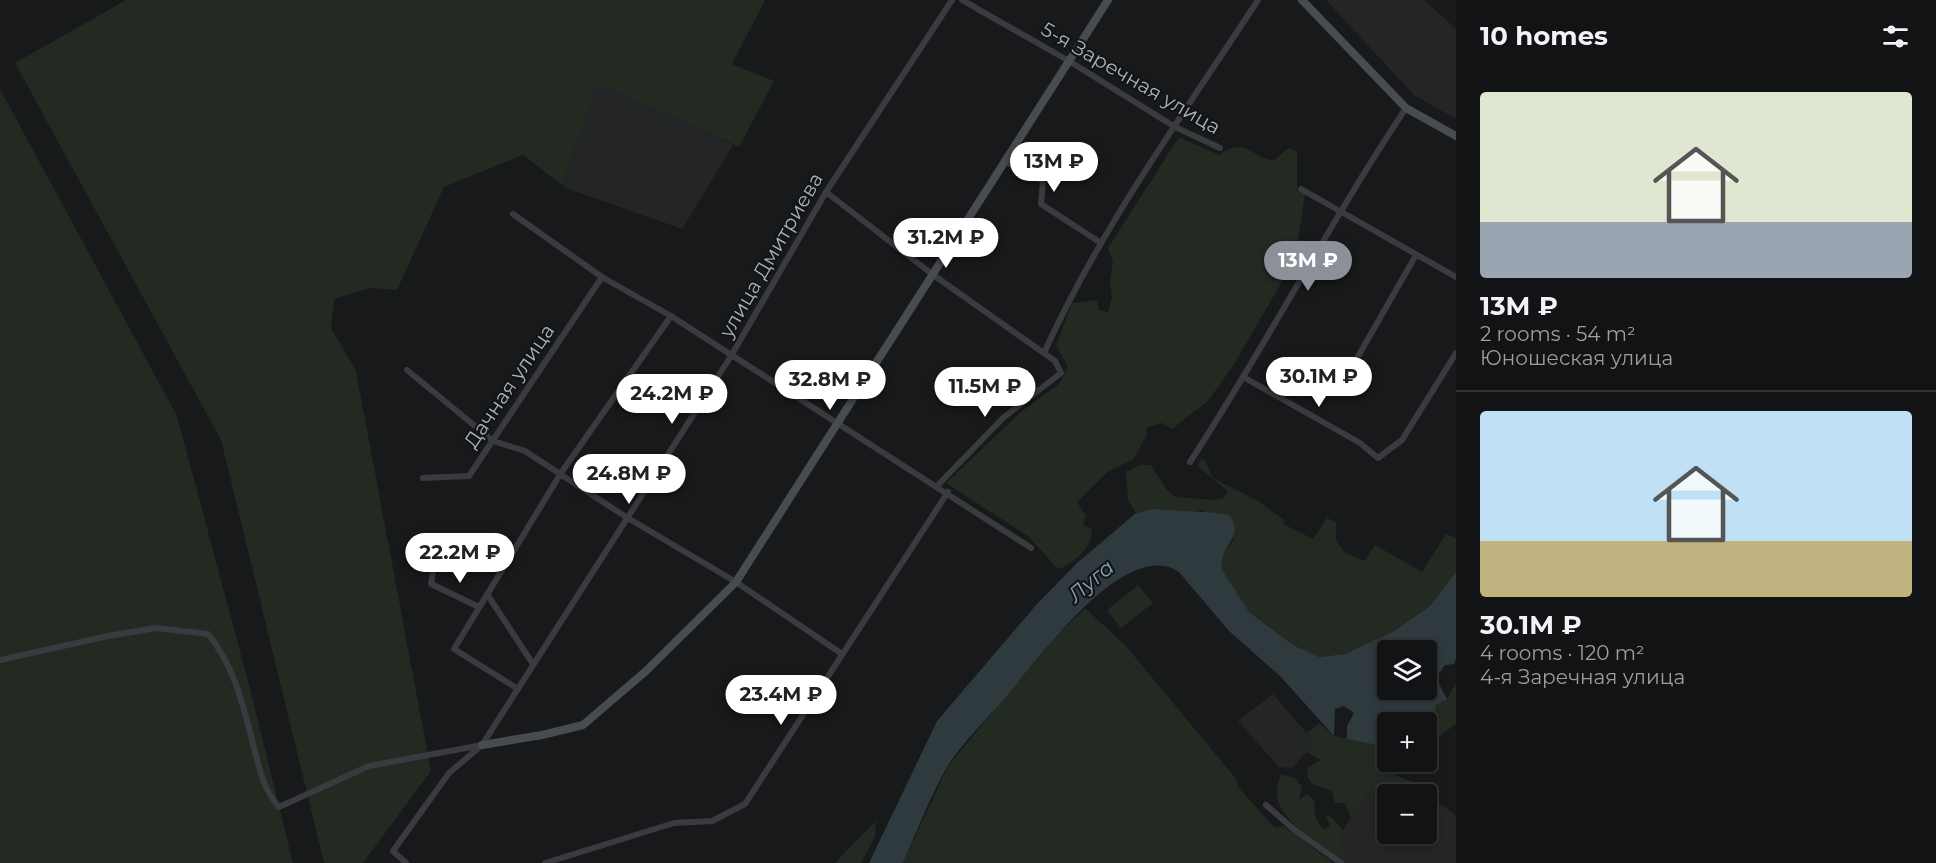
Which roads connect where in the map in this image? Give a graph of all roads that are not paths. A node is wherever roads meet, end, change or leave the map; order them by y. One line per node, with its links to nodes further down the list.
1 (952, 0): 13 (street, улица Дмитриева)
2 (962, 0): 6 (street, 5-я Заречная улица)
3 (1108, 0): 6 (street)
4 (1258, 0): 8 (street)
5 (1302, 0): 7 (street)
6 (1069, 61): 8 (street, 5-я Заречная улица); 11 (street)
7 (1406, 108): 9 (street); 14 (street)
8 (1175, 127): 10 (street, 5-я Заречная улица); 16 (street)
9 (1456, 136)
10 (1220, 148)
11 (1004, 161): 16 (street); 18 (street)
12 (1301, 189): 14 (street)
13 (826, 192): 18 (street); 24 (street, улица Дмитриева)
14 (1342, 212): 17 (street); 27 (street)
15 (513, 214): 19 (street)
16 (1101, 243): 22 (street)
17 (1416, 255): 20 (street); 26 (street)
18 (932, 274): 22 (street); 28 (street)
19 (602, 277): 21 (street); 29 (street, Дачная улица)
20 (1456, 277)
21 (670, 316): 24 (street); 31 (street)
22 (1044, 353): 33 (street)
23 (1456, 353): 27 (street)
24 (731, 356): 28 (street); 35 (street, улица Дмитриева)
25 (407, 370): 29 (street)
26 (1348, 374)
27 (1245, 378): 30 (street)
28 (839, 423): 33 (street); 38 (street)
29 (493, 441): 31 (street); 32 (street, Дачная улица)
30 (1190, 462)
31 (561, 473): 35 (street); 39 (street)
32 (423, 478)
33 (937, 486): 34 (street)
34 (948, 492): 36 (street); 41 (street)
35 (626, 517): 38 (street); 43 (street, улица Дмитриева)
36 (1031, 548)
37 (434, 565): 40 (street)
38 (736, 582): 41 (street); 45 (street)
39 (488, 594): 40 (street); 43 (street)
40 (480, 607): 44 (street)
41 (842, 654): 48 (street)
42 (0, 660): 45 (street)
43 (533, 664): 44 (street, улица Дмитриева)
44 (518, 689): 45 (street, улица Дмитриева)
45 (482, 745): 47 (street, улица Дмитриева)
46 (1266, 804): 49 (street)
47 (406, 863)
48 (545, 863)
49 (1341, 863)

